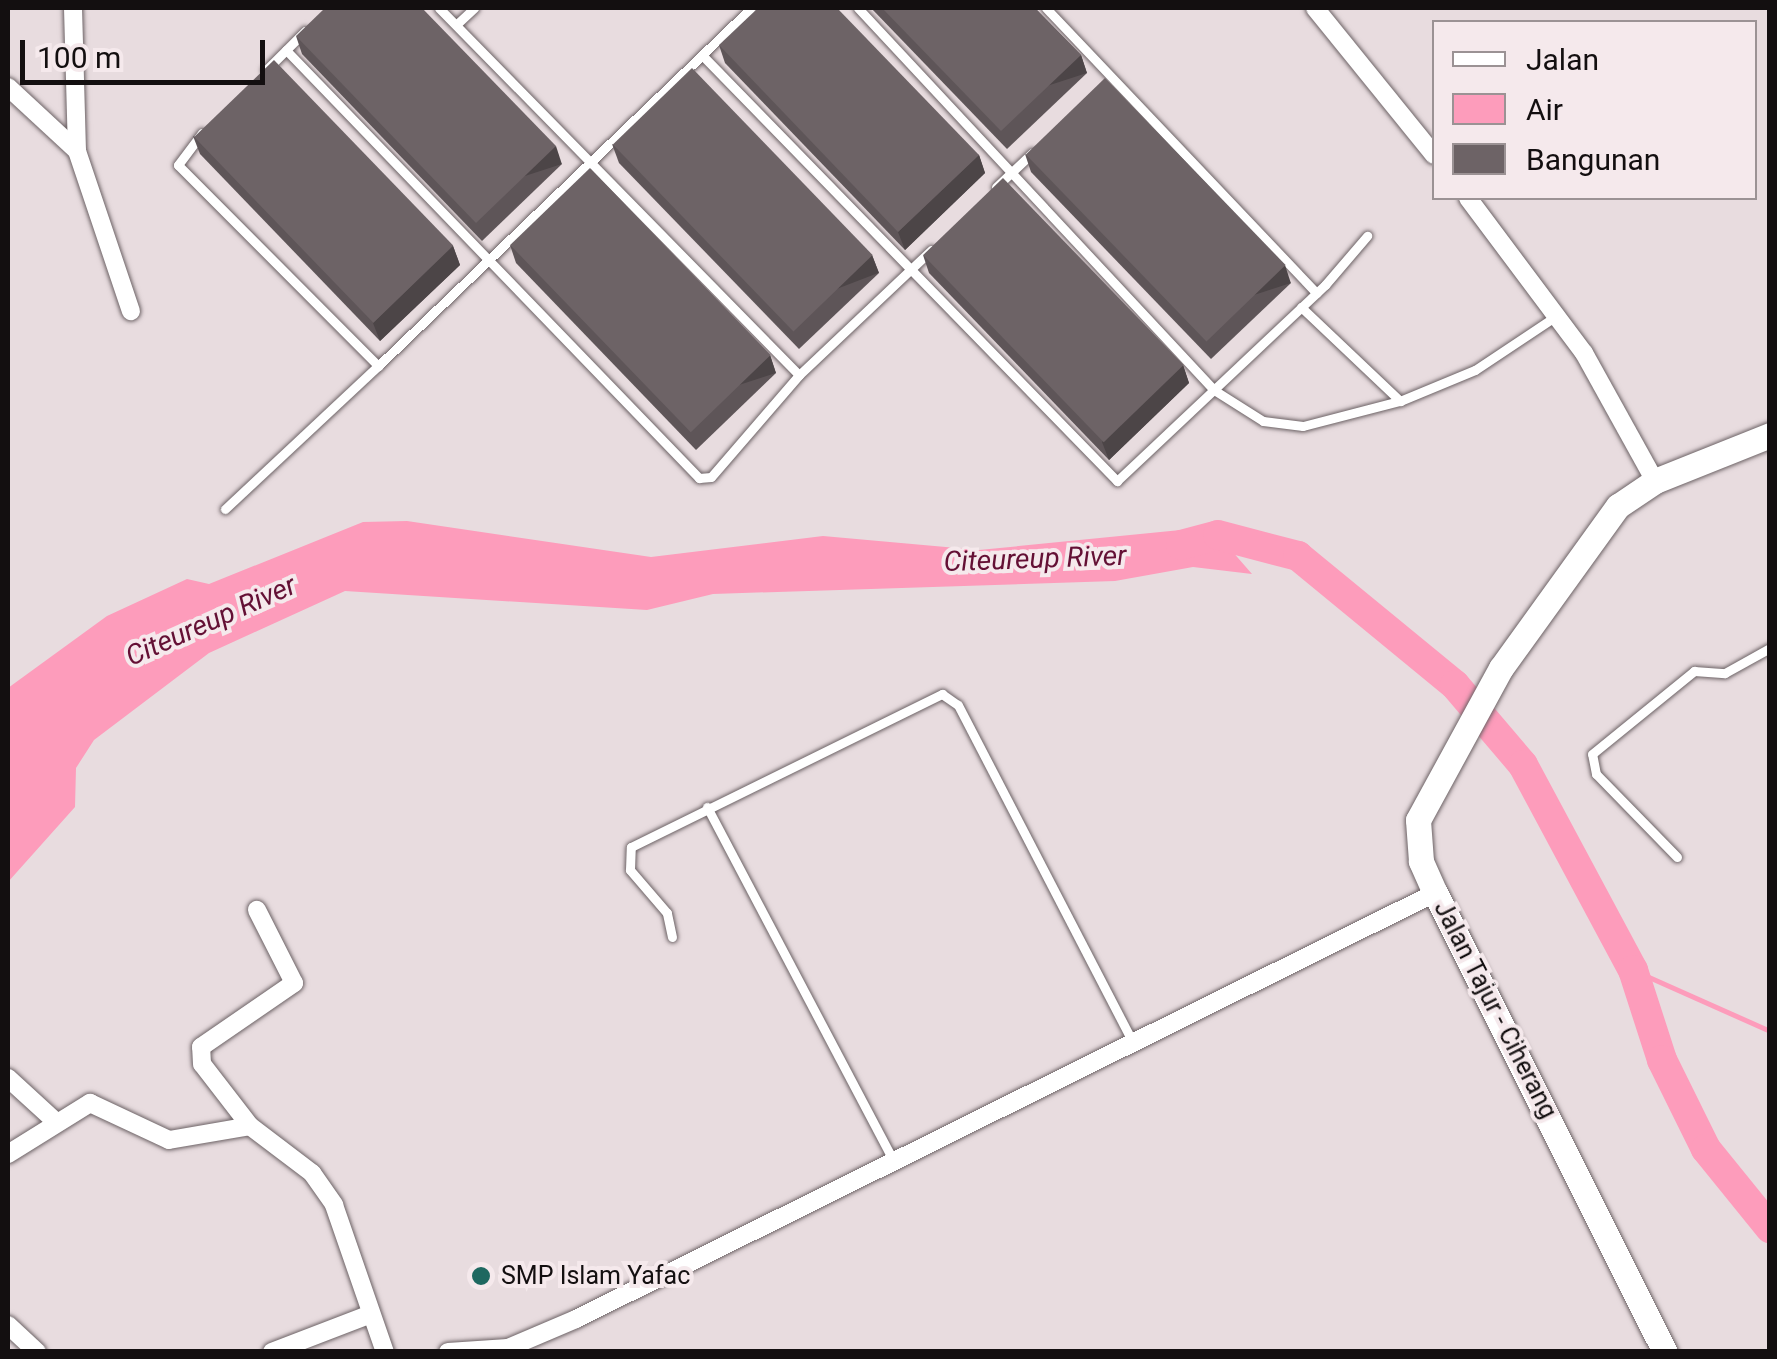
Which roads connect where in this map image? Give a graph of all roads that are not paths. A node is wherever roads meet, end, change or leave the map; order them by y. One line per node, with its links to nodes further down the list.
1 (73, 8): 18 (street)
2 (439, 8): 9 (lane)
3 (474, 8): 9 (lane)
4 (749, 8): 11 (lane)
5 (858, 8): 21 (lane)
6 (1046, 8): 13 (lane)
7 (1315, 8): 19 (street)
8 (318, 18): 10 (lane)
9 (458, 23): 20 (lane)
10 (286, 50): 12 (lane); 26 (lane)
11 (702, 55): 20 (lane); 27 (lane)
12 (261, 75)
13 (1114, 80): 15 (lane); 28 (lane)
14 (8, 87): 18 (street)
15 (1100, 92)
16 (210, 125): 32 (lane)
17 (1042, 144): 21 (lane)
18 (77, 151): 30 (street)
19 (1432, 153)
20 (593, 160): 26 (lane); 33 (lane)
21 (1012, 171): 22 (lane); 34 (lane)
22 (987, 196)
23 (1475, 201): 31 (street)
24 (1366, 236): 28 (lane)
25 (936, 246): 27 (lane)
26 (488, 262): 32 (lane); 33 (lane)
27 (910, 270): 33 (lane); 34 (lane)
28 (1316, 294): 29 (lane)
29 (1301, 307): 34 (lane); 35 (lane)
30 (131, 311)
31 (1558, 314): 35 (lane); 37 (street)
32 (378, 366): 38 (lane)
33 (799, 376)
34 (1214, 390): 35 (lane)
35 (1400, 401)
36 (1770, 435): 37 (main road, Jalan Tajur - Ciherang)
37 (1655, 481): 42 (main road, Jalan Tajur - Ciherang)
38 (225, 509)
39 (1770, 648): 41 (lane)
40 (707, 808): 44 (lane); 45 (lane); 50 (lane)
41 (1677, 857)
42 (1435, 893): 45 (street); 57 (main road, Jalan Tajur - Ciherang)
43 (257, 910): 48 (street)
44 (672, 937)
45 (1134, 1042): 50 (street)
46 (8, 1078): 47 (street)
47 (54, 1120): 48 (street); 49 (street)
48 (250, 1126): 51 (street)
49 (8, 1154)
50 (896, 1163): 53 (street)
51 (371, 1314): 55 (street); 56 (street)
52 (8, 1325): 54 (street)
53 (460, 1350)
54 (37, 1352)
55 (272, 1352)
56 (385, 1352)
57 (1665, 1352)

